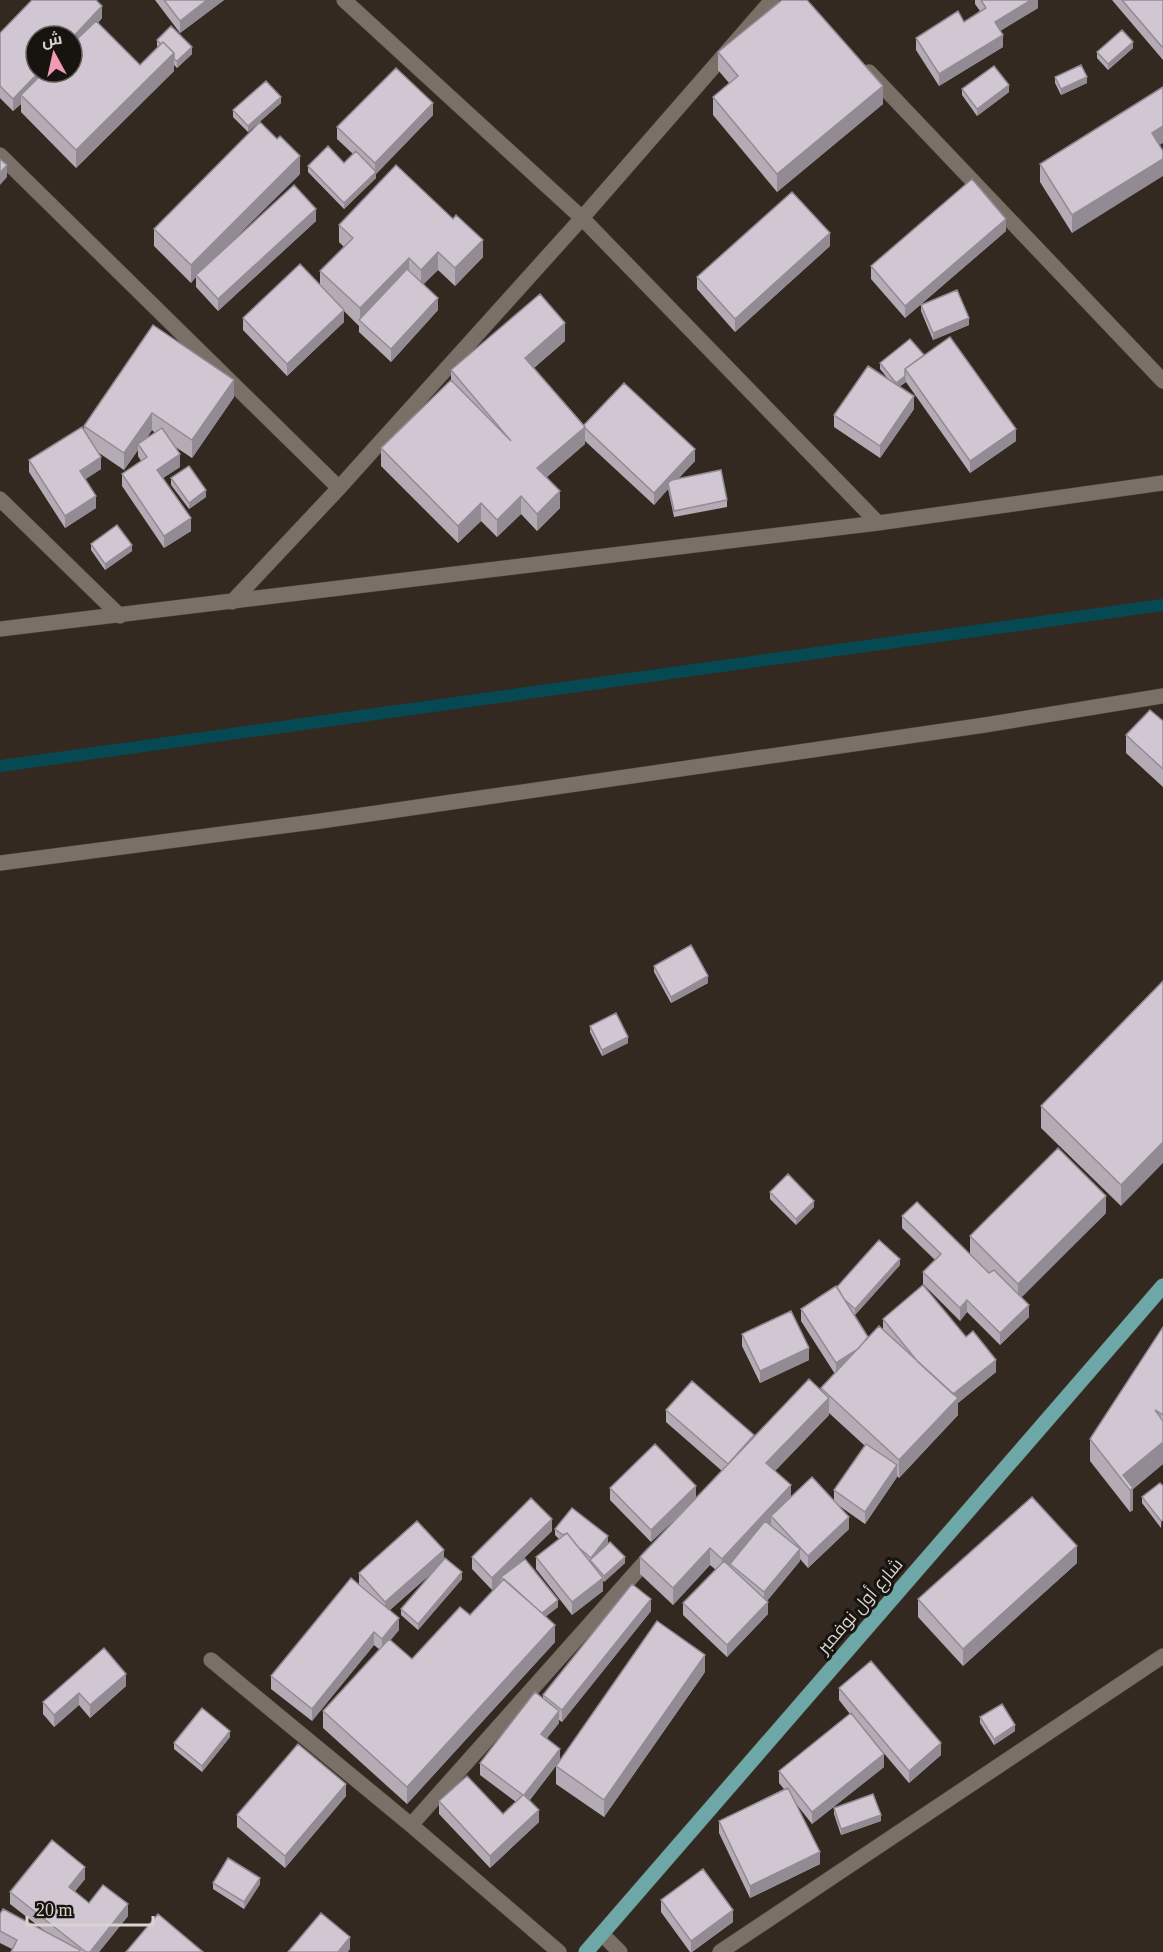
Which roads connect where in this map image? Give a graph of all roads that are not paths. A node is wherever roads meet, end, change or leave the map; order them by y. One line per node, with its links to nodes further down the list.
1 (344, 0): 5 (street)
2 (772, 0): 5 (street)
3 (858, 61): 6 (street)
4 (0, 155): 8 (street)
5 (582, 218): 8 (street); 10 (street)
6 (1163, 381)
7 (1163, 483): 10 (street)
8 (339, 488): 11 (street)
9 (0, 499): 12 (street)
10 (878, 523): 11 (street)
11 (232, 602): 12 (street)
12 (120, 616): 13 (street)
13 (0, 629)
14 (1163, 696): 15 (street)
15 (0, 863)
16 (1163, 1286): 21 (main road, شارع أول نوفمبر)
17 (660, 1545): 20 (street)
18 (1163, 1656): 25 (street)
19 (211, 1660): 20 (street)
20 (411, 1825): 22 (street)
21 (602, 1934): 23 (main road, شارع أول نوفمبر); 24 (street)
22 (559, 1952)
23 (586, 1952)
24 (620, 1952)
25 (720, 1952)

